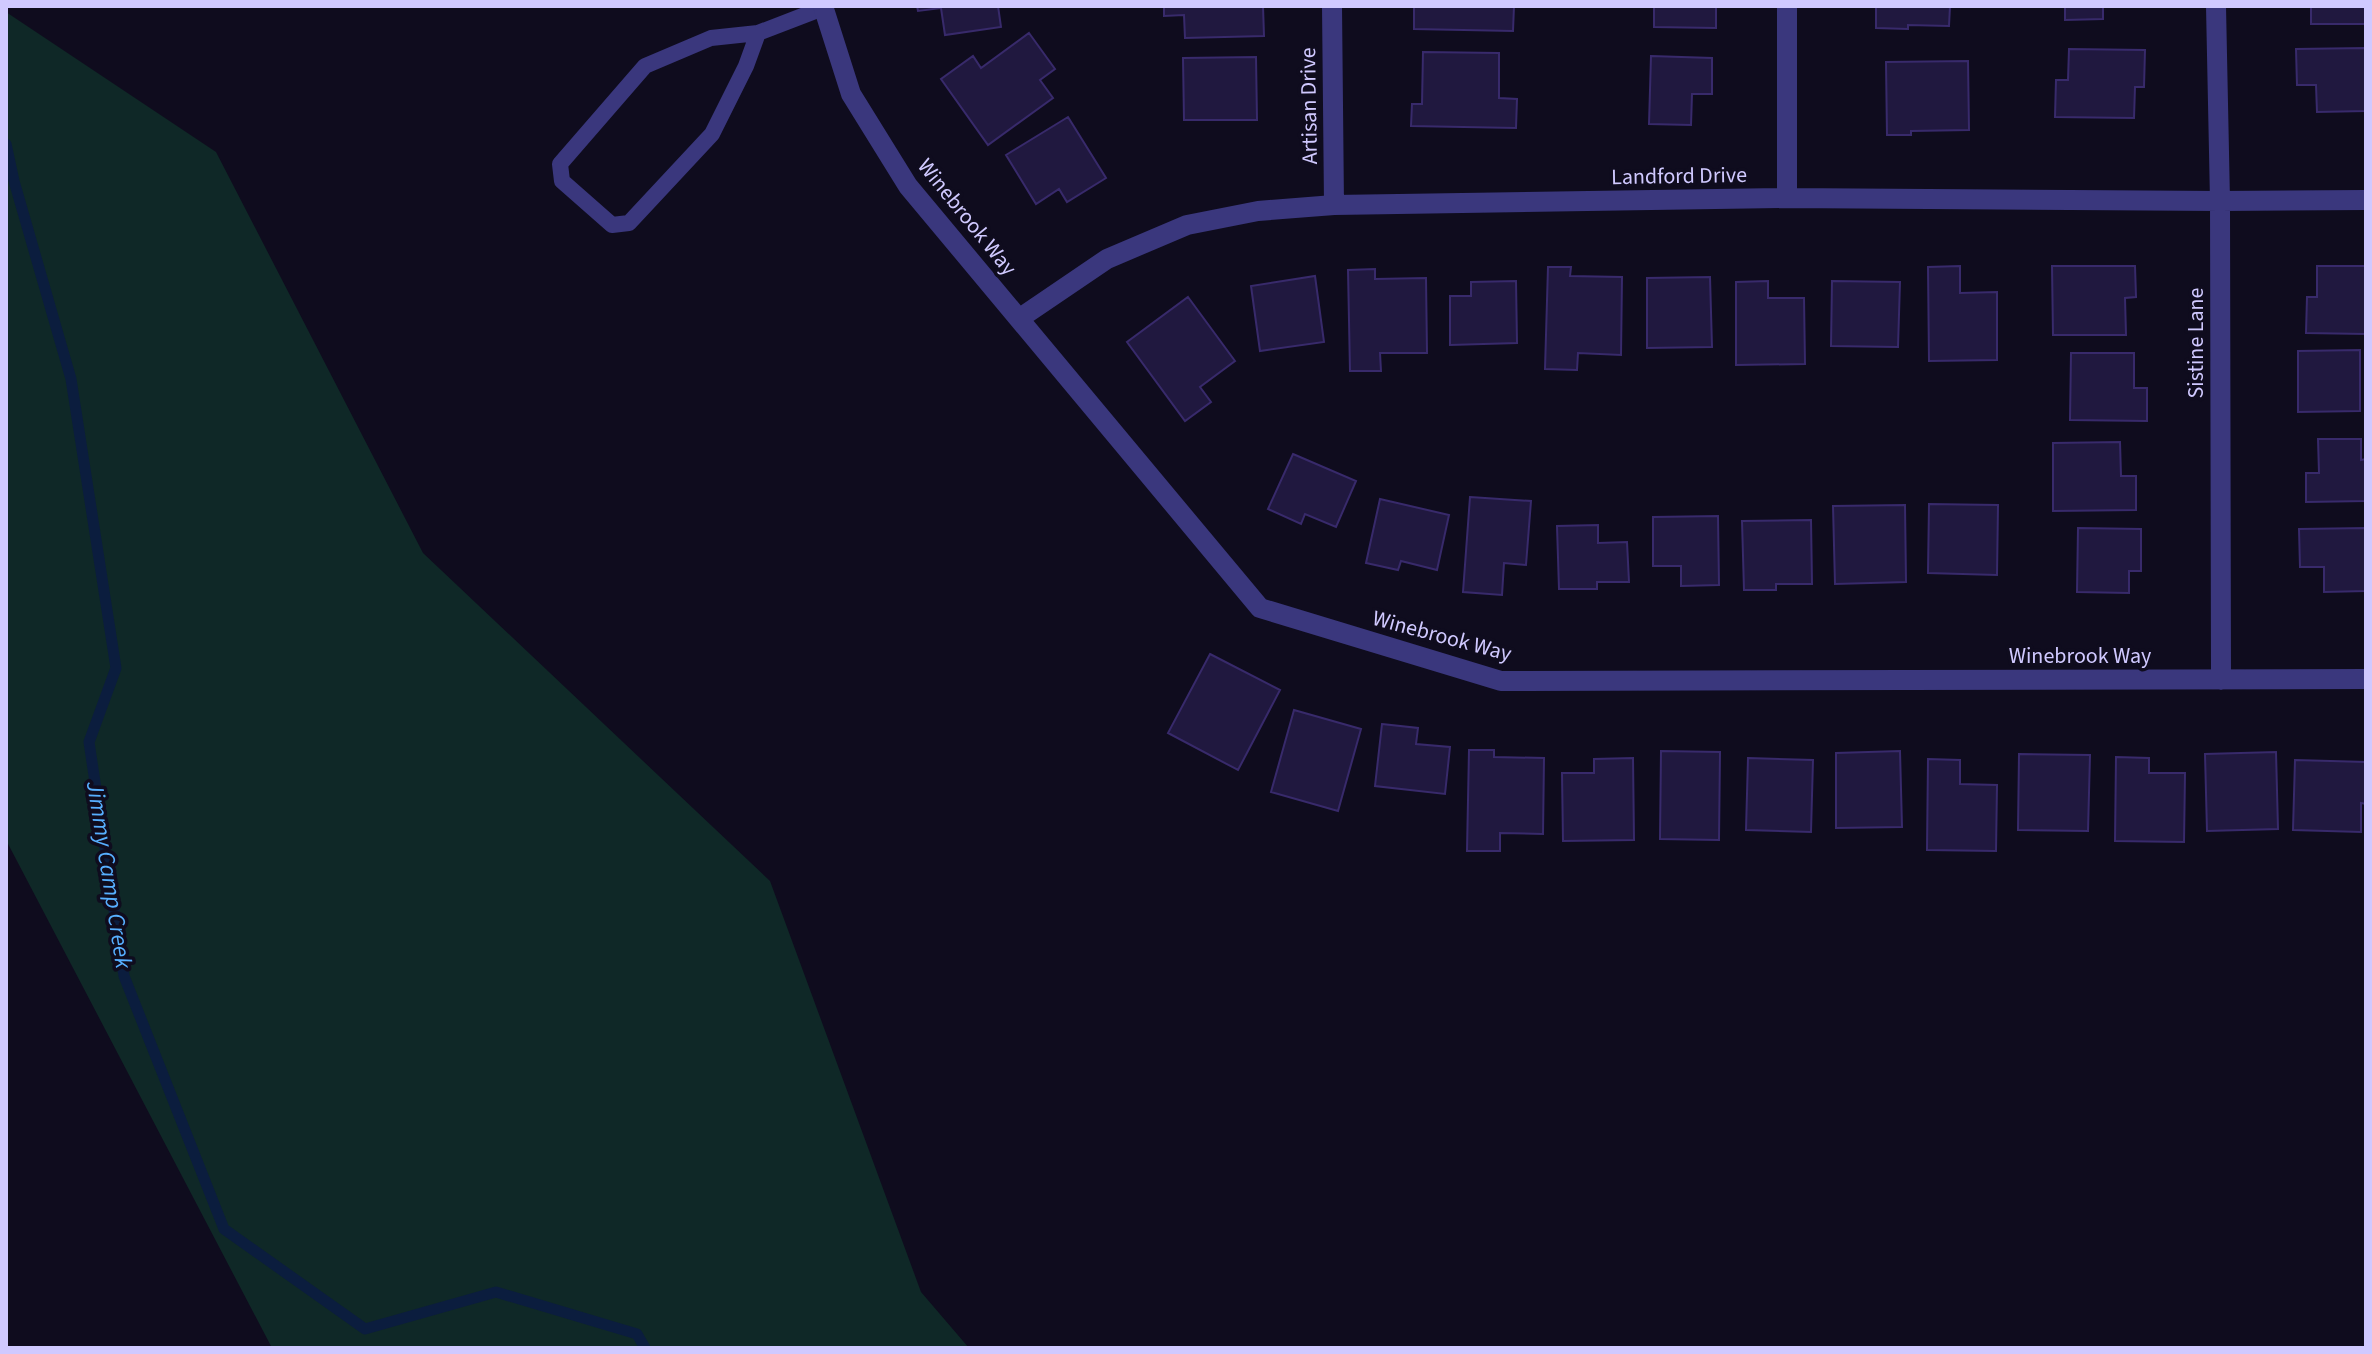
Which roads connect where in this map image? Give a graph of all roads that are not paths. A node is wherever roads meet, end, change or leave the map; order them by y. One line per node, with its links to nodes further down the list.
1 (1332, 6): 9 (street, Artisan Drive)
2 (1787, 6): 6 (street)
3 (2216, 6): 8 (street, Sistine Lane)
4 (823, 7): 5 (lane); 10 (street, Winebrook Way)
5 (758, 33): 5 (lane)
6 (1787, 198): 8 (street, Landford Drive); 9 (street, Landford Drive)
7 (2366, 200): 8 (street, Landford Drive)
8 (2220, 201): 12 (street, Sistine Lane)
9 (1334, 205): 10 (street, Landford Drive)
10 (1020, 318): 12 (street, Winebrook Way)
11 (2366, 679): 12 (street, Winebrook Way)
12 (2221, 680)

